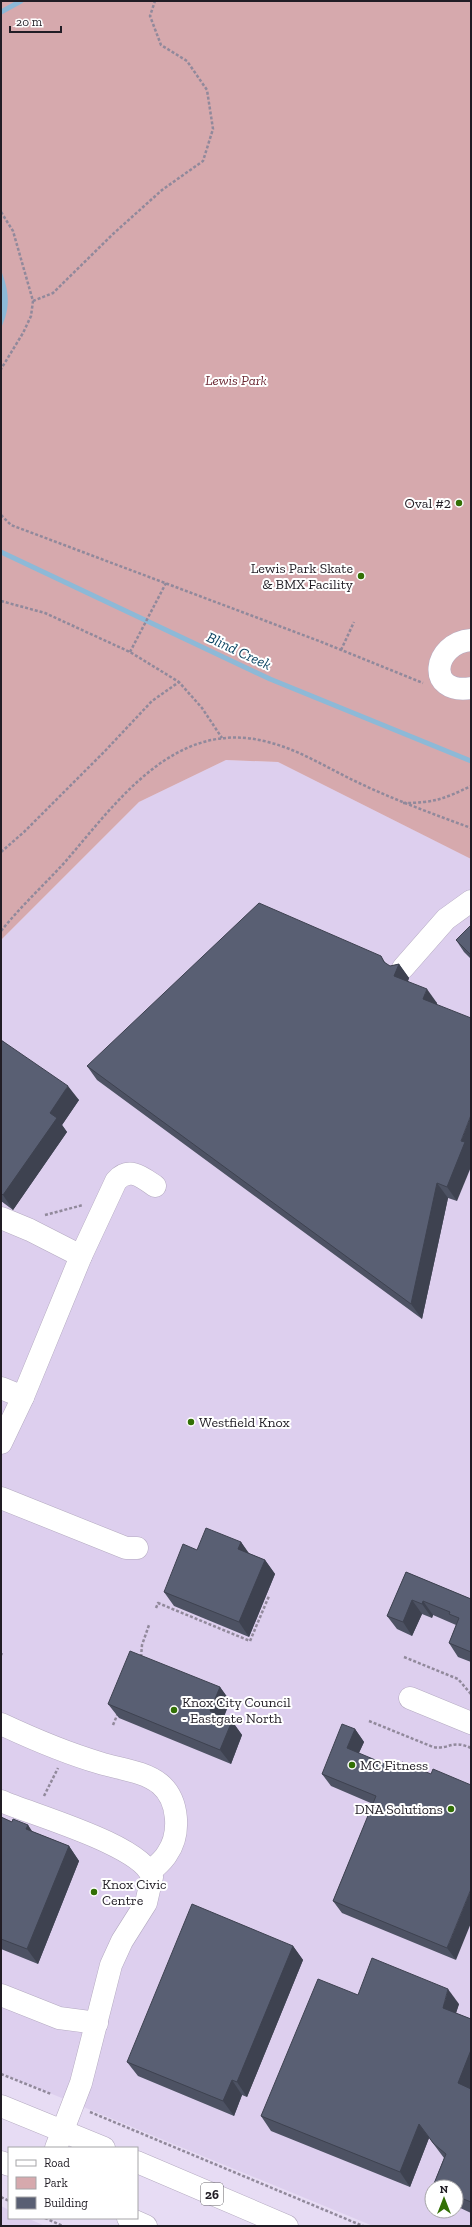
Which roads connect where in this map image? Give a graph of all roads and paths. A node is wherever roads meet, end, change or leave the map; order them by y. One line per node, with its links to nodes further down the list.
1 (155, 1): 3 (path)
2 (1, 212): 3 (path)
3 (33, 301): 4 (path)
4 (1, 369)
5 (1, 515): 6 (path)
6 (166, 583): 10 (path); 11 (path)
7 (1, 601): 11 (path)
8 (354, 622): 10 (path)
9 (471, 640): 14 (main road)
10 (341, 650): 13 (path)
11 (130, 652): 12 (path)
12 (179, 682): 15 (path); 19 (path)
13 (428, 684)
14 (471, 688)
15 (222, 738): 17 (path); 21 (path)
16 (471, 786): 17 (path)
17 (401, 803): 18 (path)
18 (471, 828)
19 (1, 852)
20 (471, 901): 22 (main road)
21 (1, 931)
22 (403, 968)
23 (155, 1186): 24 (main road)
24 (103, 1209): 25 (path); 27 (main road)
25 (40, 1216)
26 (1, 1218): 27 (main road)
27 (81, 1256): 29 (main road)
28 (1, 1388): 29 (main road)
29 (23, 1397): 30 (main road)
30 (1, 1443)
31 (1, 1498): 32 (main road)
32 (137, 1548)
33 (269, 1596): 34 (path)
34 (156, 1608)
35 (149, 1624): 37 (path)
36 (404, 1657): 38 (path)
37 (140, 1662)
38 (471, 1694)
39 (410, 1698): 42 (main road)
40 (119, 1711): 44 (path)
41 (369, 1721): 45 (path)
42 (471, 1723)
43 (1, 1724): 49 (main road)
44 (113, 1725)
45 (471, 1748)
46 (59, 1765): 47 (path)
47 (43, 1798)
48 (1, 1801): 49 (main road)
49 (150, 1872): 51 (main road)
50 (1, 1995): 51 (main road)
51 (97, 2023): 56 (main road)
52 (1, 2074): 53 (path)
53 (51, 2094)
54 (1, 2106): 56 (main road)
55 (88, 2111): 64 (path)
56 (60, 2140): 57 (main road)
57 (98, 2147)
58 (138, 2162): 63 (main road, 26)
59 (47, 2219): 61 (path)
60 (130, 2219): 62 (main road)
61 (63, 2226)
62 (146, 2226)
63 (287, 2226)
64 (363, 2226)

